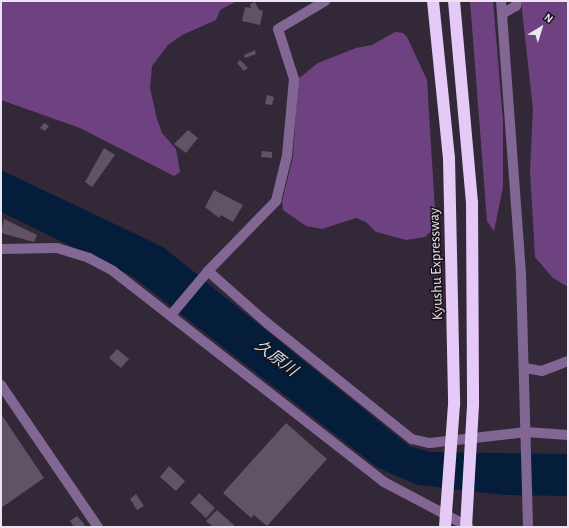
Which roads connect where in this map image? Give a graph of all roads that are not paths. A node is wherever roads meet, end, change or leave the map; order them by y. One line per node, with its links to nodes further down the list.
1 (325, 1): 8 (street)
2 (433, 1): 16 (highway, Kyushu Expressway, bridge)
3 (454, 1): 17 (highway, bridge)
4 (501, 1): 6 (street)
5 (516, 1): 6 (street)
6 (502, 14): 11 (street)
7 (1, 249): 9 (street)
8 (208, 271): 9 (street); 13 (street)
9 (174, 312): 18 (street)
10 (568, 361): 11 (street)
11 (524, 368): 13 (street)
12 (1, 384): 15 (street)
13 (526, 432): 14 (street); 19 (street)
14 (568, 435)
15 (98, 527)
16 (445, 527)
17 (466, 527)
18 (469, 527)
19 (528, 527)

